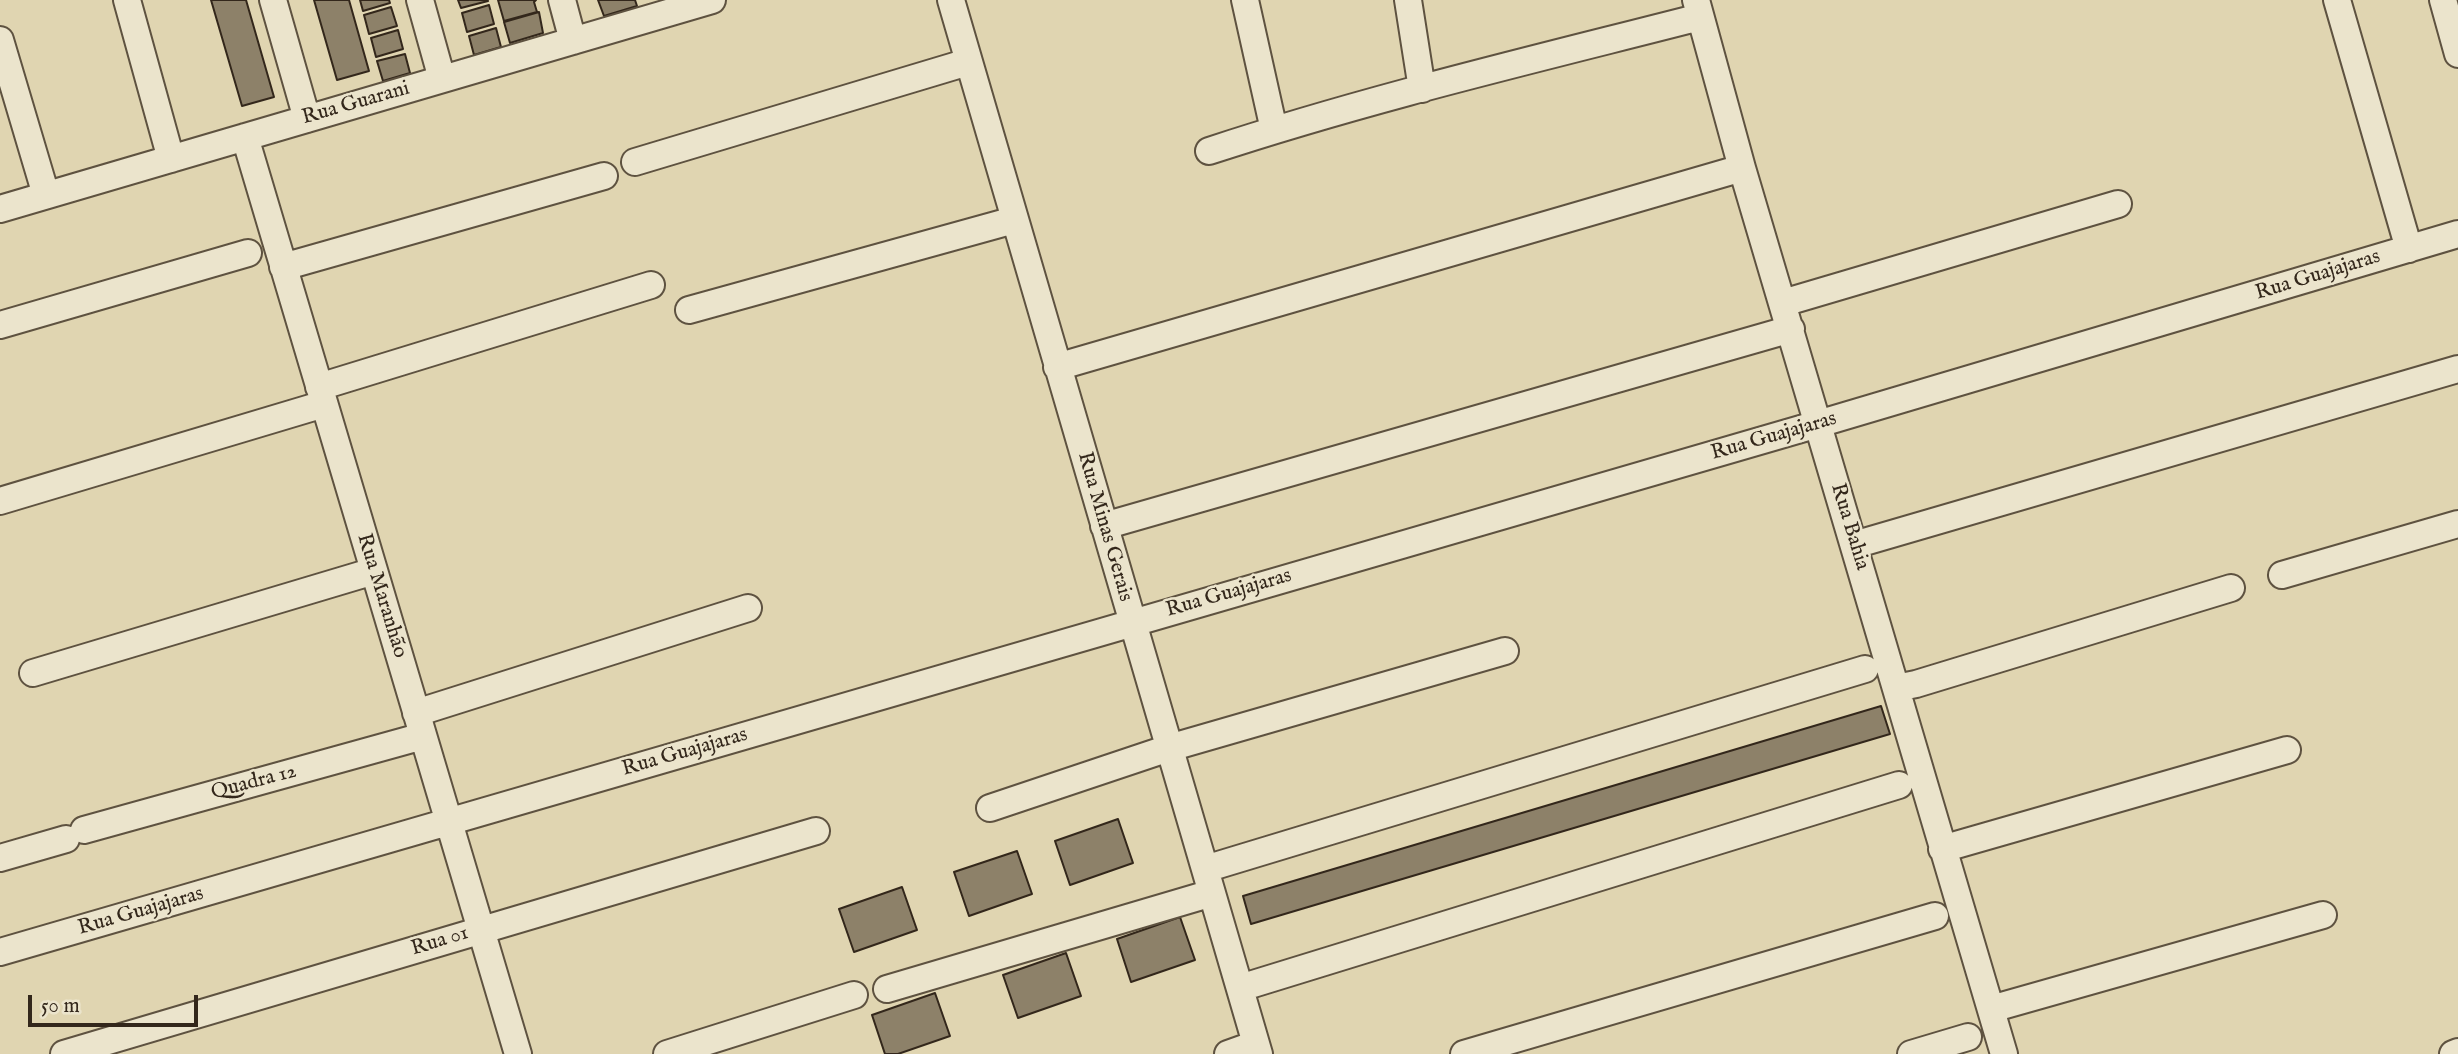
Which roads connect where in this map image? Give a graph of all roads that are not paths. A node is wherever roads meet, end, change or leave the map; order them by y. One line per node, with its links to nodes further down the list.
1 (127, 0): 22 (street)
2 (273, 0): 18 (street)
3 (420, 0): 16 (street)
4 (562, 0): 13 (street)
5 (709, 0): 13 (street, Rua Guarani)
6 (951, 0): 15 (street, Rua Minas Gerais)
7 (1245, 0): 19 (street)
8 (1408, 0): 17 (street)
9 (2337, 0): 31 (street)
10 (2443, 0): 14 (street)
11 (1698, 8): 17 (street); 24 (street, Rua Bahia)
12 (0, 40): 26 (street)
13 (573, 41): 16 (street, Rua Guarani)
14 (2458, 54)
15 (968, 62): 23 (street); 29 (street, Rua Minas Gerais)
16 (442, 79): 18 (street, Rua Guarani)
17 (1422, 89): 19 (street)
18 (307, 119): 20 (street, Rua Guarani)
19 (1274, 130): 21 (street)
20 (245, 137): 22 (street, Rua Guarani); 33 (street, Rua Maranhão)
21 (1209, 151)
22 (171, 159): 26 (street, Rua Guarani)
23 (635, 162)
24 (1742, 168): 35 (street, Rua Bahia); 39 (street)
25 (604, 176): 33 (street)
26 (46, 195): 28 (street, Rua Guarani)
27 (2118, 204): 35 (street)
28 (0, 209)
29 (1014, 220): 36 (street); 39 (street, Rua Minas Gerais)
30 (2458, 234): 31 (street, Rua Guajajaras)
31 (2409, 249): 42 (street, Rua Guajajaras)
32 (248, 253): 37 (street)
33 (284, 267): 41 (street, Rua Maranhão)
34 (651, 285): 41 (street)
35 (1783, 303): 38 (street, Rua Bahia)
36 (689, 310)
37 (0, 325)
38 (1791, 329): 42 (street, Rua Bahia); 45 (street)
39 (1058, 367): 45 (street, Rua Minas Gerais)
40 (2458, 369): 46 (street)
41 (322, 395): 43 (street); 47 (street, Rua Maranhão)
42 (1818, 424): 46 (street, Rua Bahia); 51 (street, Rua Guajajaras)
43 (0, 501)
44 (2458, 524): 48 (street)
45 (1104, 526): 51 (street, Rua Minas Gerais)
46 (1854, 545): 55 (street, Rua Bahia)
47 (374, 570): 54 (street); 56 (street, Rua Maranhão)
48 (2282, 575)
49 (2231, 588): 55 (street)
50 (748, 608): 56 (street, Quadra 12)
51 (1132, 622): 57 (street, Rua Minas Gerais); 61 (street, Rua Guajajaras)
52 (1505, 651): 57 (street)
53 (1865, 669): 65 (street)
54 (33, 673)
55 (1896, 688): 63 (street, Rua Bahia)
56 (420, 725): 61 (street, Rua Maranhão); 64 (street, Quadra 12)
57 (1170, 748): 60 (street); 65 (street, Rua Minas Gerais)
58 (2287, 750): 63 (street)
59 (1899, 785): 70 (street)
60 (990, 808)
61 (449, 822): 68 (street, Rua Maranhão); 69 (street, Rua Guajajaras)
62 (816, 831): 68 (street, Rua 01)
63 (1942, 849): 73 (street, Rua Bahia)
64 (0, 858)
65 (1208, 881): 70 (street, Rua Minas Gerais); 71 (street)
66 (1935, 915): 81 (street)
67 (2323, 915): 73 (street)
68 (481, 929): 77 (street, Rua 01); 78 (street, Rua Maranhão)
69 (0, 953)
70 (1240, 988): 75 (street, Rua Minas Gerais)
71 (887, 989)
72 (854, 995): 79 (street)
73 (1991, 1009): 83 (street, Rua Bahia)
74 (1968, 1037): 82 (street)
75 (1257, 1049): 80 (street)
76 (2458, 1052): 84 (street)
77 (64, 1054)
78 (518, 1054)
79 (667, 1054)
80 (1228, 1054)
81 (1464, 1054)
82 (1911, 1054)
83 (2004, 1054)
84 (2453, 1054)

